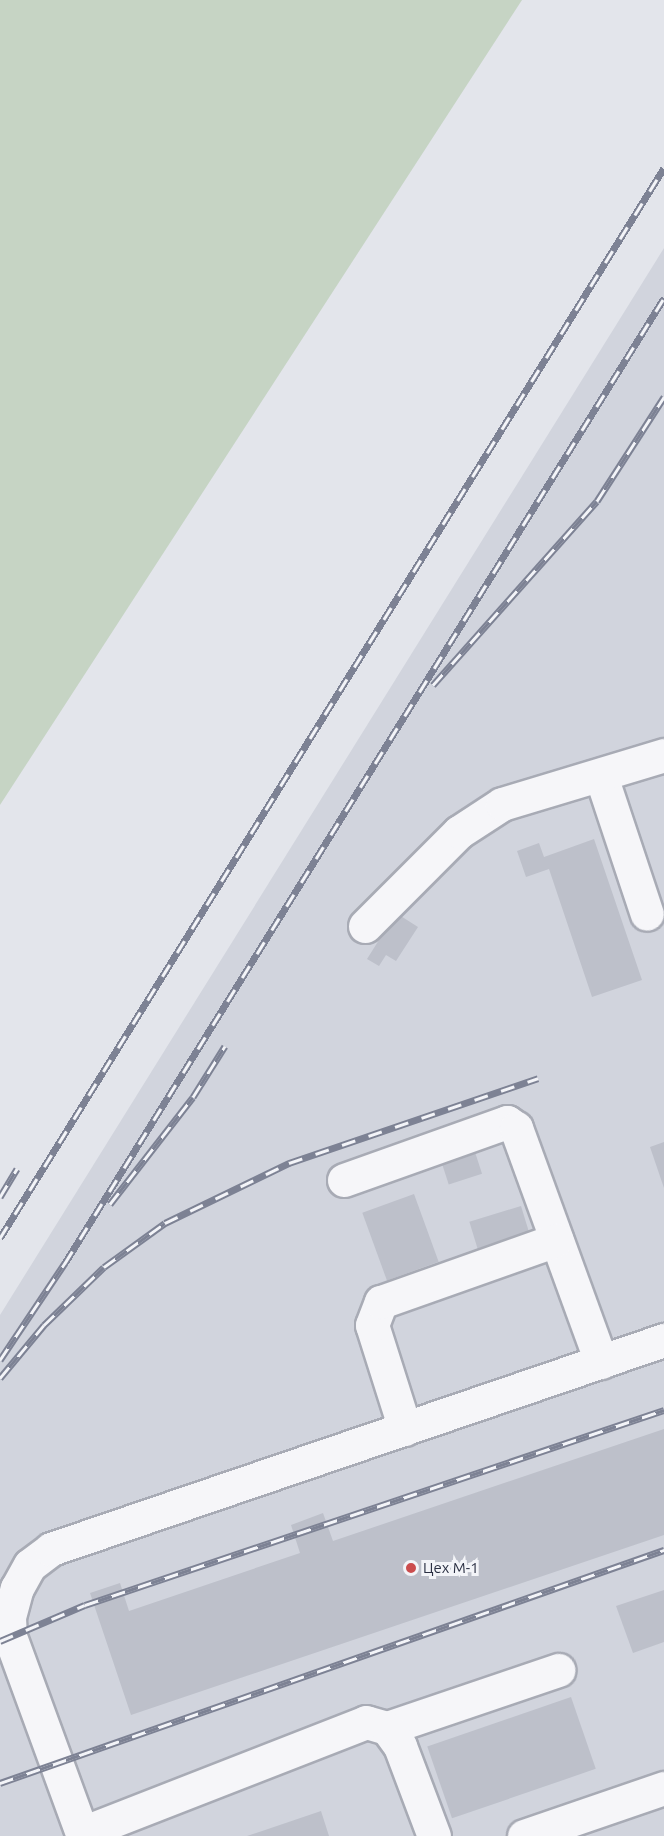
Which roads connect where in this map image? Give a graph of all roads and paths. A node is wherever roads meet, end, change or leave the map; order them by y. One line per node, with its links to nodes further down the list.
1 (664, 755): 2 (lane)
2 (601, 777): 3 (lane); 4 (lane)
3 (647, 914)
4 (365, 926)
5 (344, 1180): 6 (lane)
6 (556, 1240): 8 (lane); 9 (lane)
7 (664, 1340): 8 (lane)
8 (601, 1362): 9 (lane)
9 (405, 1429): 13 (lane)
10 (558, 1670): 11 (lane)
11 (387, 1728): 13 (lane); 14 (lane)
12 (664, 1788): 15 (lane)
13 (82, 1835)
14 (434, 1836)
15 (524, 1836)

